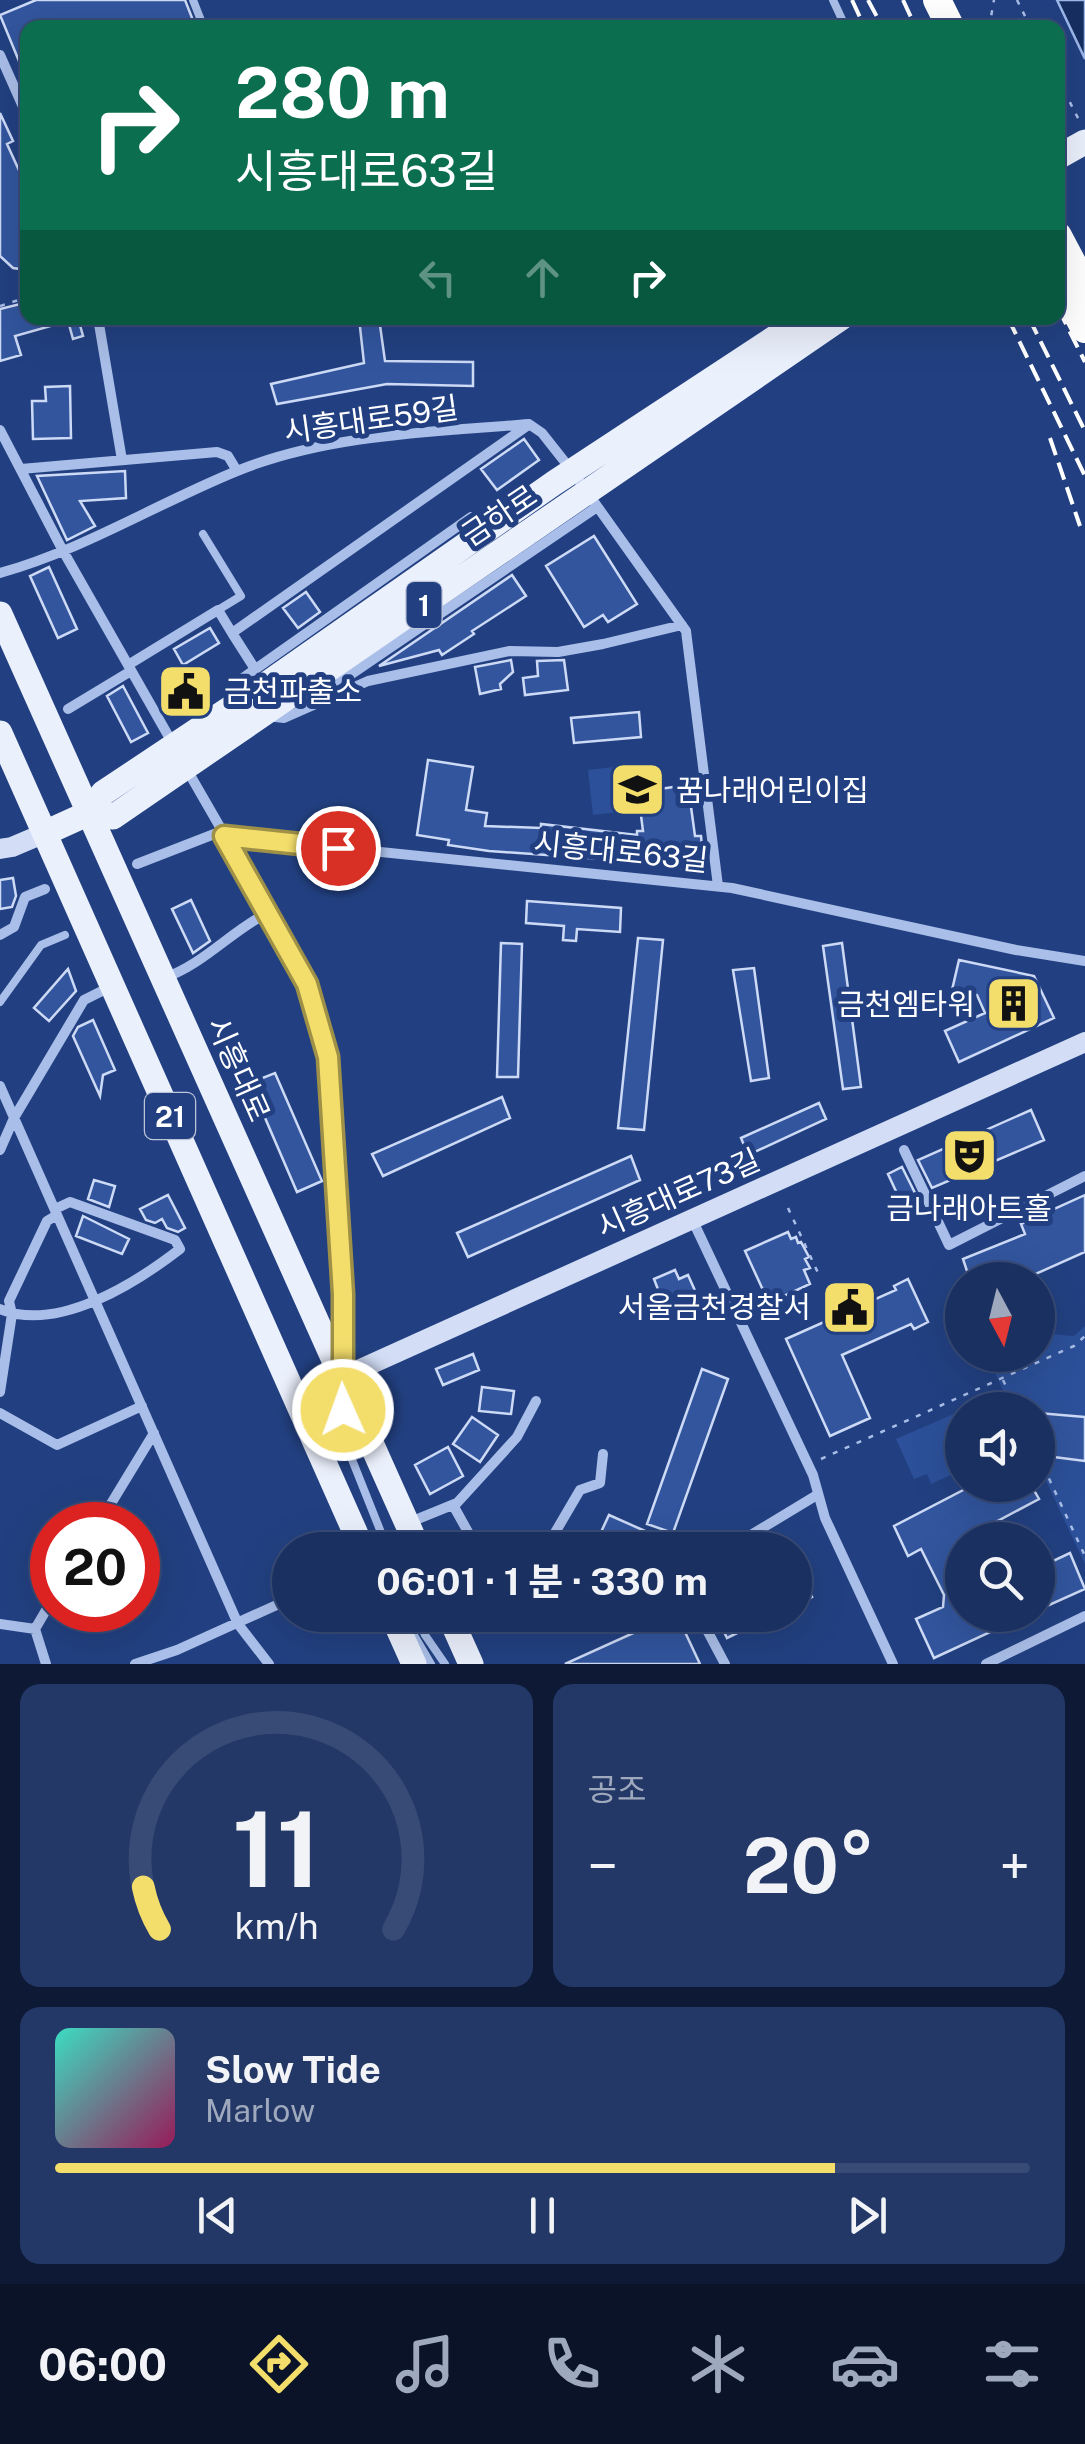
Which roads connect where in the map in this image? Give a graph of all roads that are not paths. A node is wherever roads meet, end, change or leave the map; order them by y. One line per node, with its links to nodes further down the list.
1 (0, 55): 2 (street)
2 (20, 100)
3 (1065, 249): 4 (highway, bridge)
4 (1085, 287)
5 (1065, 292): 9 (highway)
6 (99, 325): 13 (street)
7 (798, 325): 10 (main road, 금하로 / 1)
8 (828, 325): 10 (main road, 금하로 / 1)
9 (1085, 329)
10 (761, 361): 16 (main road, 금하로 / 1); 17 (main road, 금하로 / 1)
11 (529, 424): 15 (street, 시흥대로59길); 16 (street); 26 (street)
12 (0, 430): 14 (street)
13 (122, 460): 14 (street); 15 (street)
14 (21, 469): 20 (street)
15 (237, 471): 20 (street, 시흥대로59길)
16 (572, 471): 17 (street); 30 (main road, 금하로 / 1)
17 (592, 500): 24 (street); 32 (street); 33 (main road, 금하로 / 1)
18 (471, 517): 29 (street)
19 (203, 534): 22 (lane)
20 (62, 549): 21 (street, 시흥대로59길); 28 (street)
21 (0, 573)
22 (218, 610): 26 (street); 28 (street)
23 (0, 614): 27 (main road, 시흥대로)
24 (682, 624): 32 (street); 41 (street)
25 (0, 631): 27 (lane)
26 (232, 633): 29 (street)
27 (23, 666): 36 (main road, 시흥대로)
28 (129, 668): 31 (street); 35 (street)
29 (255, 669): 30 (street)
30 (232, 707): 35 (main road, 금하로 / 1)
31 (68, 709)
32 (299, 710): 33 (street)
33 (262, 716): 35 (main road, 금하로 / 1)
34 (0, 733): 37 (main road)
35 (180, 757): 36 (main road, 금하로 / 1); 38 (street)
36 (88, 814): 37 (main road, 금하로 / 1); 47 (main road, 시흥대로 / 21)
37 (44, 833): 39 (street, 금하로); 48 (main road, 21)
38 (223, 833): 40 (street); 41 (street, 시흥대로63길); 43 (street)
39 (0, 849)
40 (138, 864)
41 (718, 886): 46 (street, 시흥대로63길)
42 (45, 889): 45 (street)
43 (269, 912): 47 (street); 61 (street)
44 (64, 934): 49 (lane)
45 (0, 935)
46 (1085, 961)
47 (163, 978): 61 (main road, 시흥대로 / 21)
48 (112, 986): 52 (street); 63 (main road, 21)
49 (0, 1002)
50 (1085, 1042): 57 (street, 시흥대로73길)
51 (0, 1086): 52 (street)
52 (14, 1118): 53 (street); 56 (street)
53 (0, 1150)
54 (904, 1150): 55 (street)
55 (1085, 1176)
56 (56, 1212): 58 (street); 58 (street); 60 (street)
57 (692, 1220): 61 (street, 시흥대로73길); 69 (street)
58 (95, 1300): 60 (street); 65 (street)
59 (0, 1309): 60 (street)
60 (12, 1314): 62 (street)
61 (341, 1378): 63 (street, 시흥대로73길); 72 (main road, 시흥대로 / 21); 74 (lane)
62 (0, 1392)
63 (296, 1398): 73 (main road, 21)
64 (536, 1402): 71 (street)
65 (142, 1406): 66 (street); 67 (street)
66 (0, 1413)
67 (154, 1432): 70 (street); 82 (street)
68 (604, 1454): 77 (street)
69 (817, 1495): 78 (street); 98 (street)
70 (112, 1502)
71 (453, 1505): 72 (street); 76 (street)
72 (407, 1524): 75 (main road, 시흥대로 / 21)
73 (354, 1532)
74 (381, 1532)
75 (411, 1532)
76 (468, 1532)
77 (555, 1532)
78 (756, 1532)
79 (272, 1608): 82 (street)
80 (1085, 1616): 99 (street)
81 (0, 1624): 83 (street)
82 (238, 1624): 91 (street); 92 (street)
83 (30, 1628)
84 (35, 1632): 90 (street)
85 (402, 1632): 93 (main road)
86 (411, 1632): 94 (lane)
87 (423, 1632): 95 (lane)
88 (457, 1632): 96 (main road)
89 (708, 1632): 97 (street)
90 (46, 1664)
91 (136, 1664)
92 (268, 1664)
93 (414, 1664)
94 (431, 1664)
95 (445, 1664)
96 (471, 1664)
97 (726, 1664)
98 (893, 1664)
99 (986, 1664)

